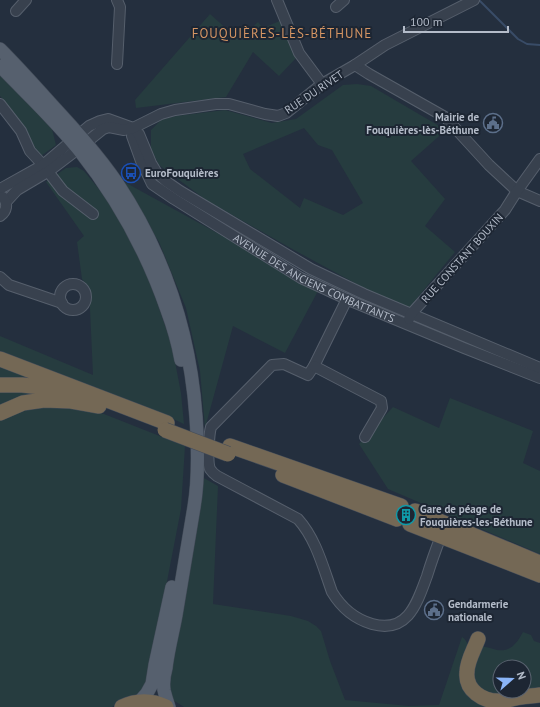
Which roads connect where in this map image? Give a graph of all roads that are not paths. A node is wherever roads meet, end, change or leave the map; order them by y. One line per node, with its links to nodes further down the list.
1 (26, 0): 6 (street)
2 (118, 0): 8 (street)
3 (277, 0): 11 (street)
4 (474, 0): 5 (street, RUE DU RIVET)
5 (461, 3): 9 (street, RUE DU RIVET)
6 (16, 11)
7 (0, 49): 14 (main road)
8 (117, 64)
9 (356, 65): 11 (street, RUE DU RIVET); 18 (street)
10 (0, 66): 14 (main road)
11 (322, 84): 13 (street, RUE DU RIVET)
12 (0, 104): 16 (street)
13 (133, 128): 14 (street); 24 (street, AVENUE DES ANCIENS COMBATTANTS); 26 (street, AVENUE DES ANCIENS COMBATTANTS)
14 (78, 142): 16 (street); 43 (main road); 46 (main road)
15 (540, 159): 18 (street, RUE CONSTANT BOUXIN)
16 (46, 168): 17 (street); 19 (street); 21 (street)
17 (0, 189)
18 (517, 191): 20 (street); 26 (street, RUE CONSTANT BOUXIN)
19 (3, 198): 22 (street)
20 (540, 201)
21 (93, 214)
22 (0, 216)
23 (0, 277): 25 (street)
24 (347, 299): 27 (street, AVENUE DES ANCIENS COMBATTANTS); 29 (street)
25 (62, 303)
26 (411, 314): 27 (street, RUE CONSTANT BOUXIN); 30 (street, AVENUE DES ANCIENS COMBATTANTS)
27 (407, 324): 31 (street, AVENUE DES ANCIENS COMBATTANTS)
28 (0, 359): 34 (highway)
29 (314, 366): 36 (street); 38 (street)
30 (540, 368)
31 (540, 378)
32 (0, 380): 34 (highway)
33 (0, 385): 34 (highway)
34 (99, 402): 35 (highway); 37 (highway)
35 (0, 413)
36 (365, 437)
37 (406, 515): 38 (highway); 39 (highway)
38 (441, 536): 40 (highway)
39 (540, 564)
40 (540, 575)
41 (478, 639): 42 (highway)
42 (540, 697): 47 (highway)
43 (140, 701): 44 (highway); 45 (highway)
44 (122, 707)
45 (166, 707)
46 (169, 707)
47 (507, 707)

